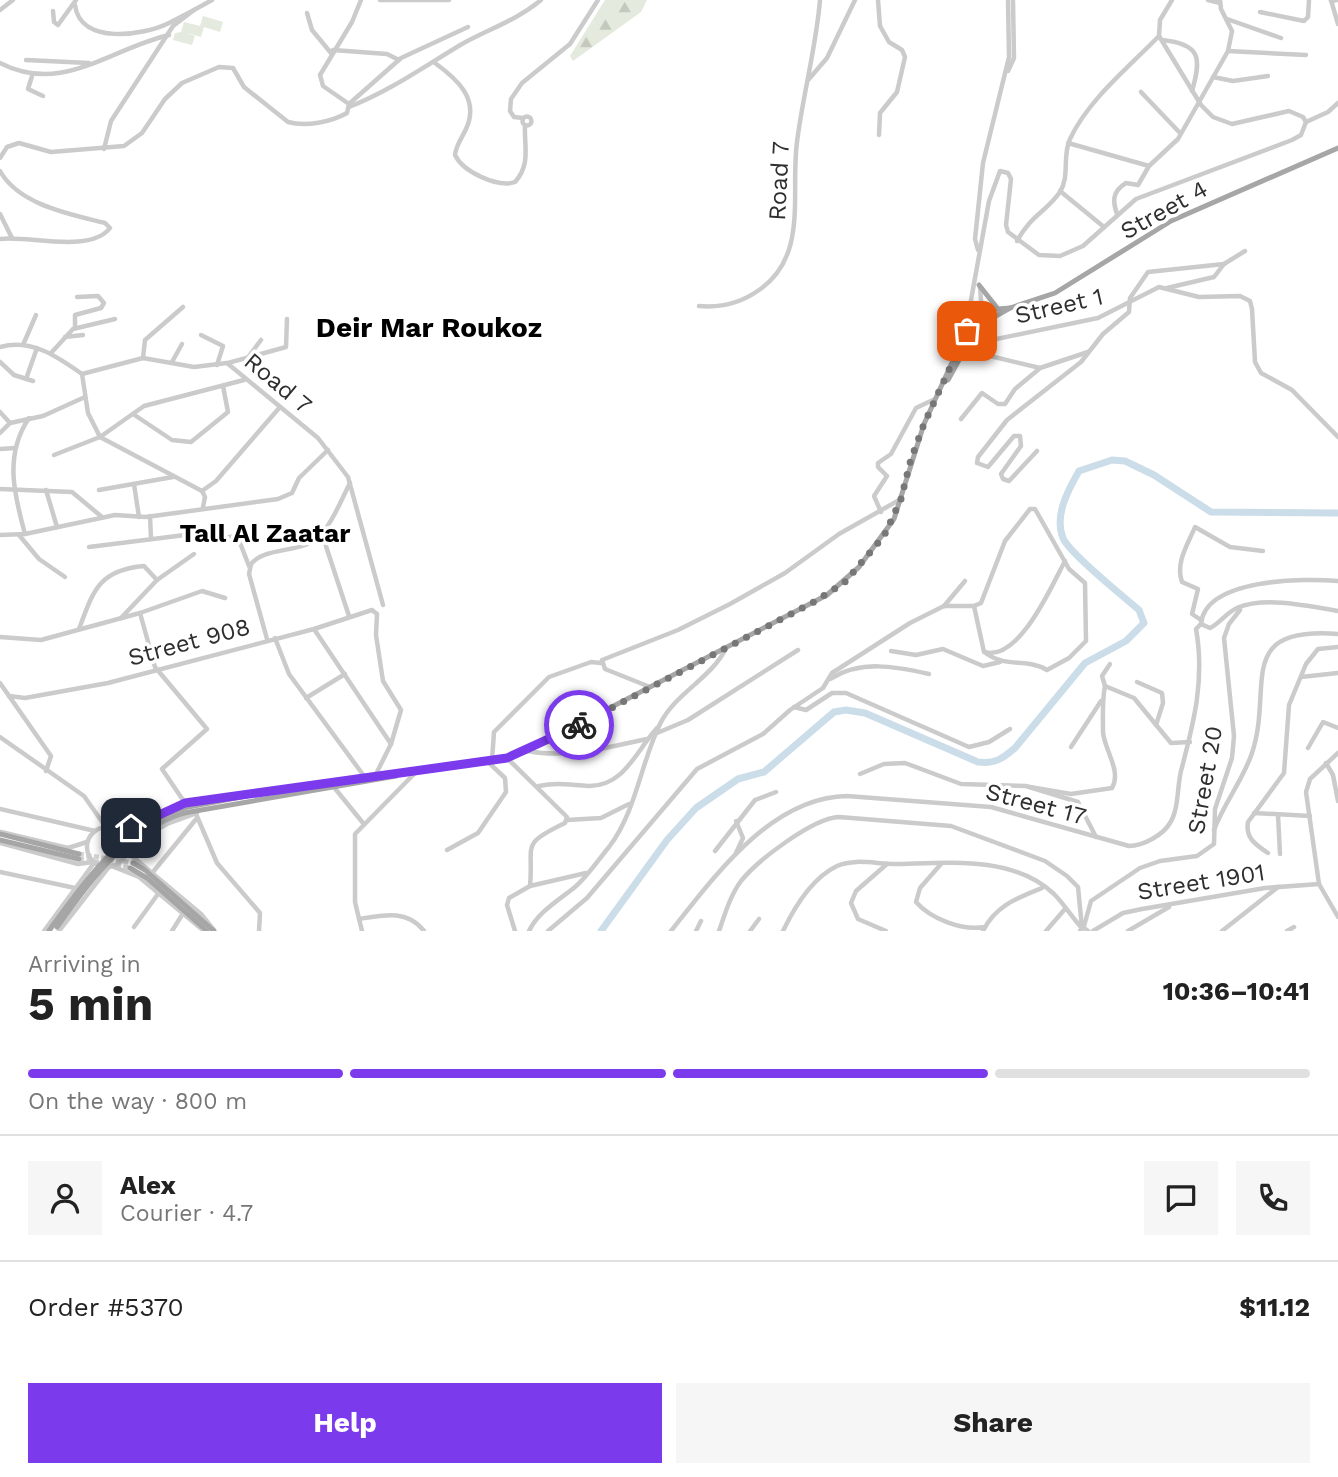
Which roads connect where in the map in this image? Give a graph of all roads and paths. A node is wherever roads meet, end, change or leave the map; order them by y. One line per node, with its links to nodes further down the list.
1 (13, 0): 20 (street)
2 (212, 0): 26 (street)
3 (361, 0): 31 (street)
4 (380, 0): 15 (street)
5 (449, 0): 15 (street)
6 (541, 0): 38 (street)
7 (598, 0): 38 (street)
8 (820, 0): 42 (street, Road 7)
9 (855, 0): 42 (street)
10 (878, 0): 51 (street)
11 (1011, 0): 66 (street)
12 (1171, 0): 29 (street)
13 (1208, 0): 16 (street)
14 (1309, 0): 22 (street)
15 (426, 1)
16 (1220, 1): 24 (street)
17 (1331, 1): 18 (street); 25 (street)
18 (1338, 1)
19 (76, 3): 21 (street); 26 (street)
20 (0, 10)
21 (53, 11)
22 (1260, 12)
23 (307, 13): 31 (street)
24 (1226, 19): 30 (street); 32 (street)
25 (1338, 20)
26 (172, 24): 28 (street)
27 (468, 27): 35 (street)
28 (169, 35): 36 (street); 54 (street)
29 (1160, 38): 43 (street); 43 (street); 52 (street)
30 (1281, 38)
31 (332, 51): 35 (street); 48 (street)
32 (1228, 51): 33 (street); 41 (street)
33 (1306, 55)
34 (26, 60): 36 (street)
35 (399, 60): 48 (street)
36 (97, 62): 39 (street)
37 (0, 63): 39 (street)
38 (435, 63): 48 (street)
39 (32, 75): 45 (street)
40 (1268, 76): 41 (street)
41 (1213, 77): 46 (street)
42 (809, 80): 73 (street, Road 7)
43 (1192, 91): 46 (street)
44 (1141, 92): 50 (street)
45 (43, 96)
46 (1198, 101): 49 (street); 50 (street)
47 (1338, 103): 49 (street)
48 (349, 106): 54 (street)
49 (1306, 122): 60 (street)
50 (1180, 133): 56 (street)
51 (879, 135)
52 (1068, 143): 56 (street); 58 (street)
53 (1338, 148): 75 (main road, Street 4)
54 (104, 149): 55 (street)
55 (0, 158)
56 (1149, 166): 60 (street)
57 (0, 170): 62 (street)
58 (1060, 191): 61 (street); 64 (street)
59 (0, 214): 62 (street)
60 (1117, 214): 61 (street)
61 (1104, 226): 64 (street)
62 (12, 238): 63 (street)
63 (0, 239)
64 (1017, 241): 66 (street)
65 (1245, 251): 67 (street, Street 1)
66 (978, 252): 68 (street)
67 (1224, 264): 70 (street, Street 1); 72 (street)
68 (976, 273): 69 (street); 86 (street)
69 (979, 285): 76 (main road); 77 (street)
70 (1166, 288): 72 (street, Street 1); 117 (street)
71 (77, 297): 81 (street)
72 (1129, 304): 88 (street, Street 1); 93 (street)
73 (699, 306)
74 (183, 307): 96 (street)
75 (1010, 308): 76 (main road); 82 (main road)
76 (998, 309): 77 (main road)
77 (982, 313): 82 (street); 86 (main road)
78 (36, 315): 90 (street)
79 (115, 318): 81 (street)
80 (287, 319): 95 (street)
81 (75, 328): 85 (street)
82 (977, 330): 86 (main road); 88 (street)
83 (83, 335): 85 (street)
84 (201, 335): 100 (street)
85 (64, 337): 94 (street)
86 (969, 339): 88 (street, Street 1); 101 (street); 108 (main road)
87 (261, 340): 95 (street)
88 (987, 341)
89 (182, 344): 98 (street)
90 (23, 345): 91 (street); 92 (street)
91 (0, 347)
92 (37, 348): 94 (street); 103 (street)
93 (1088, 352): 101 (street); 121 (street)
94 (51, 353): 102 (street)
95 (248, 357): 99 (street)
96 (143, 358): 98 (street, Road 7); 102 (street, Road 7)
97 (0, 362): 103 (street)
98 (172, 362): 100 (street, Road 7)
99 (227, 363): 100 (street, Road 7); 104 (street, Road 7)
100 (217, 365)
101 (1040, 368): 113 (street)
102 (82, 374): 107 (street)
103 (26, 379): 105 (street)
104 (245, 379): 106 (street); 109 (street, Road 7)
105 (33, 381)
106 (223, 386): 111 (street); 111 (street)
107 (85, 397): 112 (street); 116 (street)
108 (936, 398): 131 (main road); 133 (street)
109 (280, 407): 120 (street, Road 7); 130 (street)
110 (0, 412): 114 (street)
111 (133, 414): 116 (street)
112 (29, 418): 114 (street); 118 (street)
113 (961, 419)
114 (10, 423): 115 (street)
115 (0, 433)
116 (100, 437): 122 (street); 123 (street)
117 (1338, 437)
118 (15, 448): 119 (street); 127 (street)
119 (0, 449)
120 (328, 450): 124 (street, Road 7); 132 (street)
121 (1037, 452)
122 (54, 455)
123 (174, 477): 125 (street); 130 (street)
124 (350, 483): 138 (street); 153 (street, Road 7)
125 (134, 484): 129 (street); 136 (street)
126 (0, 489): 127 (street)
127 (13, 489): 128 (street); 139 (street)
128 (46, 490): 135 (street); 137 (street)
129 (99, 490)
130 (202, 491): 132 (street)
131 (901, 499): 133 (street); 171 (main road)
132 (203, 506): 134 (street)
133 (881, 512): 176 (street)
134 (150, 516): 136 (street); 142 (street)
135 (102, 517): 136 (street); 137 (street)
136 (139, 517)
137 (57, 527): 139 (street)
138 (322, 533): 147 (street); 159 (street)
139 (25, 534): 141 (street)
140 (0, 535): 141 (street)
141 (18, 535): 148 (street)
142 (151, 539): 143 (street); 147 (street)
143 (89, 547)
144 (1263, 551): 161 (street, Street 17)
145 (194, 554): 149 (street)
146 (1065, 561): 155 (street); 174 (street); 175 (street)
147 (250, 567): 168 (street)
148 (65, 577)
149 (157, 580): 160 (street); 163 (street)
150 (965, 581): 154 (street)
151 (1338, 581): 161 (street)
152 (225, 598): 158 (street)
153 (383, 605)
154 (944, 606): 155 (street); 183 (street)
155 (974, 606): 174 (street)
156 (1239, 609): 157 (street); 162 (street); 234 (street, Street 20)
157 (1338, 611)
158 (140, 613): 160 (street); 178 (street)
159 (349, 615): 164 (street, Street 908); 200 (street, Street 908)
160 (120, 618): 163 (street)
161 (1201, 622): 162 (street); 169 (street, Street 17)
162 (1213, 626): 169 (street)
163 (79, 629): 166 (street)
164 (314, 629): 167 (street, Street 908); 180 (street)
165 (1338, 634): 234 (street)
166 (0, 637)
167 (275, 638): 168 (street, Street 908); 189 (street)
168 (267, 639): 178 (street, Street 908)
169 (1200, 642): 199 (street, Street 17)
170 (1338, 647): 182 (street)
171 (726, 648): 187 (main road); 192 (street)
172 (798, 650): 196 (street)
173 (891, 651): 175 (street)
174 (987, 654): 175 (street)
175 (1001, 662)
176 (601, 663): 187 (street); 206 (street)
177 (1110, 664): 186 (street)
178 (157, 670): 188 (street, Street 908); 221 (street)
179 (1338, 673): 182 (street)
180 (345, 674): 189 (street); 200 (street)
181 (929, 674): 183 (street)
182 (1301, 677): 223 (street)
183 (829, 680): 191 (street)
184 (1137, 682): 193 (street)
185 (0, 683): 188 (street)
186 (1105, 686): 190 (street); 193 (street)
187 (650, 688): 203 (main road)
188 (9, 696): 208 (street)
189 (306, 698): 212 (street)
190 (1102, 700): 201 (street); 216 (street)
191 (794, 707): 195 (street); 279 (street)
192 (659, 726): 196 (street); 198 (street)
193 (1156, 726): 199 (street)
194 (1338, 728): 202 (street)
195 (1010, 729)
196 (657, 734): 220 (street)
197 (0, 737): 208 (street)
198 (648, 738): 203 (street); 215 (street)
199 (1191, 742): 235 (street, Street 17)
200 (391, 744): 210 (street)
201 (1071, 747)
202 (1308, 748)
203 (527, 751): 205 (main road)
204 (1338, 753): 207 (street)
205 (507, 758): 206 (main road); 215 (street)
206 (489, 761): 209 (main road); 239 (street)
207 (1326, 763): 218 (street); 226 (street)
208 (47, 771): 213 (street)
209 (413, 772): 210 (main road); 214 (main road); 229 (street)
210 (376, 774): 212 (main road)
211 (860, 774): 216 (street)
212 (364, 776): 221 (main road)
213 (65, 783): 230 (street); 231 (street)
214 (332, 785): 219 (main road); 229 (street)
215 (538, 786): 227 (street)
216 (1029, 787): 235 (street)
217 (776, 792): 228 (street)
218 (1338, 801)
219 (231, 803): 221 (main road); 225 (street)
220 (630, 803): 227 (street); 251 (street)
221 (184, 808): 232 (street); 267 (main road, bridge)
222 (0, 809): 231 (street)
223 (1253, 813): 224 (street); 242 (street)
224 (1278, 815): 226 (street); 244 (street)
225 (197, 816): 238 (street); 250 (street); 274 (street)
226 (1310, 816): 252 (street)
227 (567, 820): 253 (street)
228 (737, 821): 240 (street); 243 (street)
229 (363, 823): 262 (street)
230 (105, 826): 231 (street); 232 (street)
231 (96, 830): 237 (street)
232 (120, 830): 238 (street)
233 (0, 833): 236 (main road); 237 (street)
234 (1213, 834): 269 (street, Street 20)
235 (1096, 838): 243 (street, Street 17)
236 (0, 841): 245 (street)
237 (88, 841): 245 (street)
238 (128, 844): 241 (street)
239 (447, 850)
240 (715, 850)
241 (127, 852): 248 (street); 250 (street)
242 (1268, 853)
243 (736, 854): 280 (street, Street 17)
244 (1280, 854)
245 (93, 862): 248 (street); 256 (street)
246 (887, 864): 247 (street); 284 (street); 285 (street)
247 (941, 864): 254 (street); 268 (street)
248 (111, 867): 257 (street); 267 (street)
249 (0, 872): 256 (street)
250 (153, 872): 273 (street)
251 (586, 873): 253 (street); 278 (street)
252 (1319, 884): 255 (street, Street 1901); 261 (street)
253 (530, 886): 277 (street)
254 (1043, 887): 259 (street); 268 (street)
255 (1279, 887): 258 (street, Street 1901); 288 (street)
256 (75, 888): 270 (street)
257 (161, 893): 260 (street); 265 (street); 272 (main road); 273 (main road)
258 (1174, 904): 269 (street, Street 1901); 287 (street)
259 (1065, 909): 269 (street); 286 (street)
260 (182, 915): 271 (street); 272 (street)
261 (1338, 917)
262 (359, 919): 275 (street); 276 (street)
263 (759, 919): 283 (street)
264 (701, 921): 281 (street)
265 (134, 926)
266 (1294, 927): 289 (street)
267 (56, 929): 270 (main road)
268 (984, 929)
269 (1085, 929): 282 (street)
270 (46, 931)
271 (172, 931)
272 (205, 931)
273 (214, 931)
274 (259, 931)
275 (362, 931)
276 (424, 931)
277 (515, 931)
278 (529, 931)
279 (548, 931)
280 (671, 931)
281 (696, 931)
282 (719, 931)
283 (750, 931)
284 (783, 931)
285 (886, 931)
286 (1046, 931)
287 (1128, 931)
288 (1222, 931)
289 (1287, 931)

